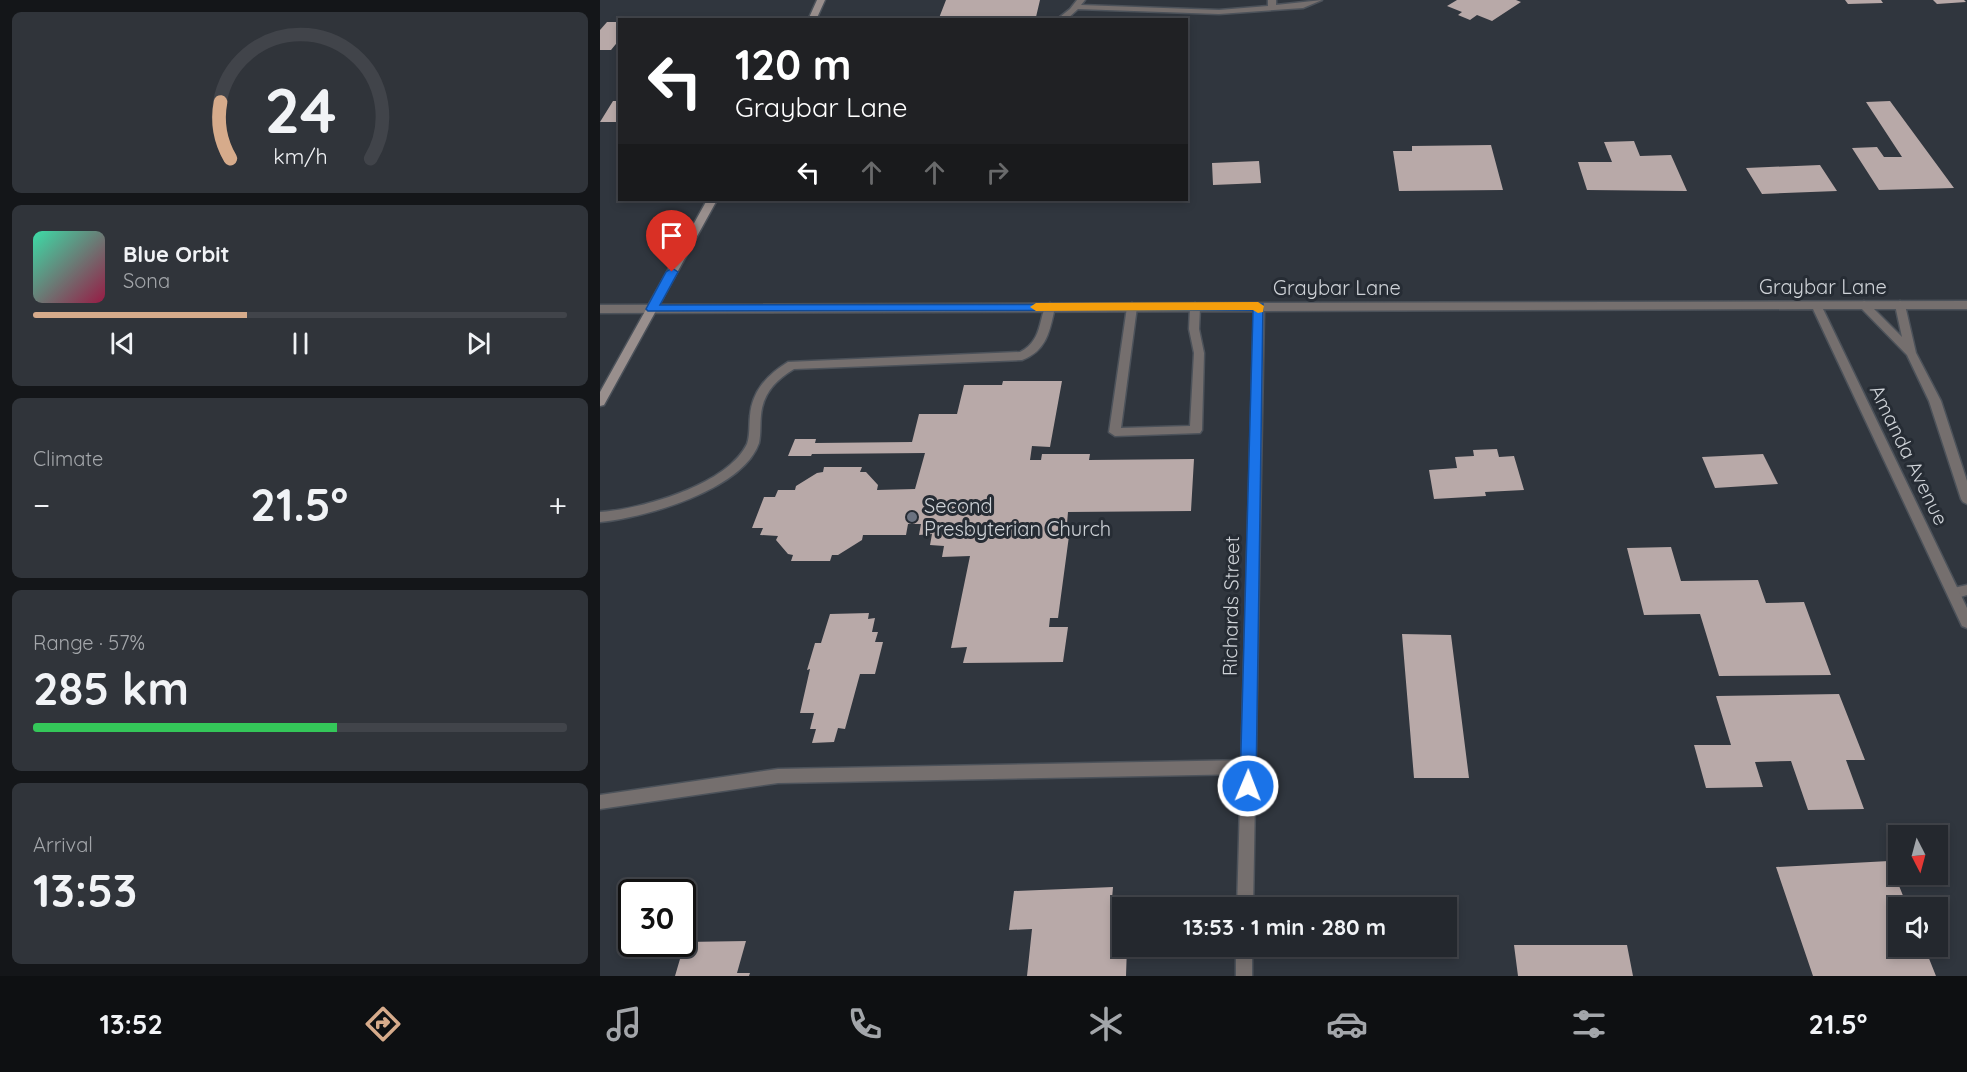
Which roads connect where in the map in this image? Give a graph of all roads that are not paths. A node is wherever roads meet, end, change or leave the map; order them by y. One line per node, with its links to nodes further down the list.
1 (821, 0): 5 (street)
2 (1318, 0): 4 (street)
3 (1079, 4): 4 (street); 6 (street)
4 (1272, 4)
5 (813, 18)
6 (1062, 18)
7 (711, 201): 17 (street)
8 (1816, 305): 9 (street, Graybar Lane); 12 (street, Graybar Lane); 22 (street, Amanda Avenue)
9 (1864, 305): 10 (street, Graybar Lane); 18 (street)
10 (1900, 305): 11 (street, Graybar Lane); 18 (street)
11 (1967, 305)
12 (1258, 306): 15 (street, Graybar Lane); 24 (street, Richards Street)
13 (1050, 307): 14 (street, Graybar Lane); 17 (street, Graybar Lane); 21 (street)
14 (1132, 307): 15 (street, Graybar Lane); 15 (street)
15 (1196, 307)
16 (600, 309): 17 (street, Graybar Lane)
17 (652, 309): 19 (street)
18 (1911, 353): 20 (street)
19 (600, 402)
20 (1967, 499)
21 (600, 518)
22 (1963, 589): 23 (street, Amanda Avenue)
23 (1967, 622)
24 (1248, 767): 25 (street); 26 (street, Richards Street)
25 (600, 802)
26 (1245, 897)
27 (1244, 957): 28 (street)
28 (1244, 976)

